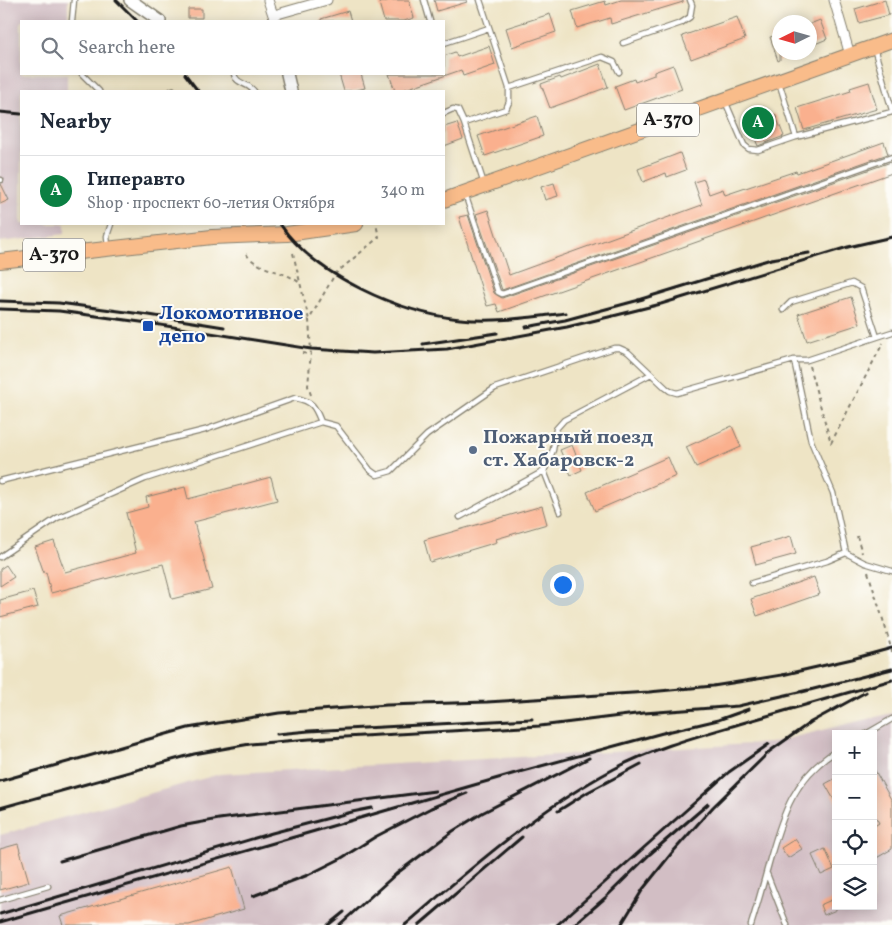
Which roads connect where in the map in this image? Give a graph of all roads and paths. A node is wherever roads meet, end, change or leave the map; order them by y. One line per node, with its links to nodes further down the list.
1 (74, 0): 10 (lane)
2 (130, 0): 11 (street)
3 (268, 0): 9 (street)
4 (327, 0): 9 (street)
5 (424, 0): 12 (lane)
6 (480, 0): 13 (lane)
7 (690, 0): 16 (lane)
8 (834, 0): 18 (street)
9 (275, 18)
10 (72, 20)
11 (159, 20)
12 (430, 20)
13 (489, 28): 15 (lane); 24 (lane)
14 (892, 40): 17 (highway, А-370)
15 (445, 43)
16 (623, 43)
17 (873, 46): 18 (highway, А-370); 28 (lane)
18 (850, 55): 23 (highway, А-370)
19 (619, 72): 24 (lane)
20 (83, 75): 25 (lane)
21 (235, 75): 26 (lane)
22 (287, 75): 27 (street)
23 (778, 80): 29 (highway, А-370); 33 (lane)
24 (509, 88): 32 (lane)
25 (99, 90)
26 (253, 90)
27 (291, 90)
28 (890, 95): 30 (lane)
29 (725, 99): 33 (lane); 35 (highway, А-370)
30 (892, 111): 33 (lane)
31 (445, 113): 32 (lane)
32 (464, 123): 35 (lane)
33 (796, 137)
34 (892, 158): 36 (lane)
35 (485, 185): 36 (highway, А-370)
36 (464, 192): 37 (highway, А-370)
37 (445, 200)
38 (111, 225): 41 (lane)
39 (330, 225): 41 (highway, А-370)
40 (376, 225): 47 (path)
41 (108, 248): 44 (highway, А-370)
42 (293, 253): 45 (path)
43 (246, 254): 45 (path)
44 (0, 261)
45 (301, 284): 47 (path)
46 (783, 310): 49 (lane)
47 (309, 320): 51 (path)
48 (890, 332): 49 (lane); 53 (path)
49 (877, 336): 53 (lane)
50 (302, 353): 51 (path)
51 (310, 354): 55 (path)
52 (794, 360): 53 (lane); 54 (lane); 61 (lane)
53 (807, 360)
54 (651, 374): 56 (lane); 57 (lane)
55 (316, 409): 56 (lane); 58 (lane)
56 (321, 422): 62 (lane)
57 (544, 471): 59 (lane); 60 (lane)
58 (0, 481)
59 (560, 512)
60 (460, 517)
61 (846, 553): 63 (lane); 64 (lane)
62 (0, 557)
63 (892, 571)
64 (752, 583)
65 (877, 599): 66 (path, bridge)
66 (892, 652)
67 (892, 719): 68 (lane)
68 (873, 730)
69 (832, 754): 70 (lane)
70 (766, 873): 73 (lane); 74 (lane)
71 (48, 886): 72 (lane)
72 (0, 900)
73 (751, 925)
74 (787, 925)

